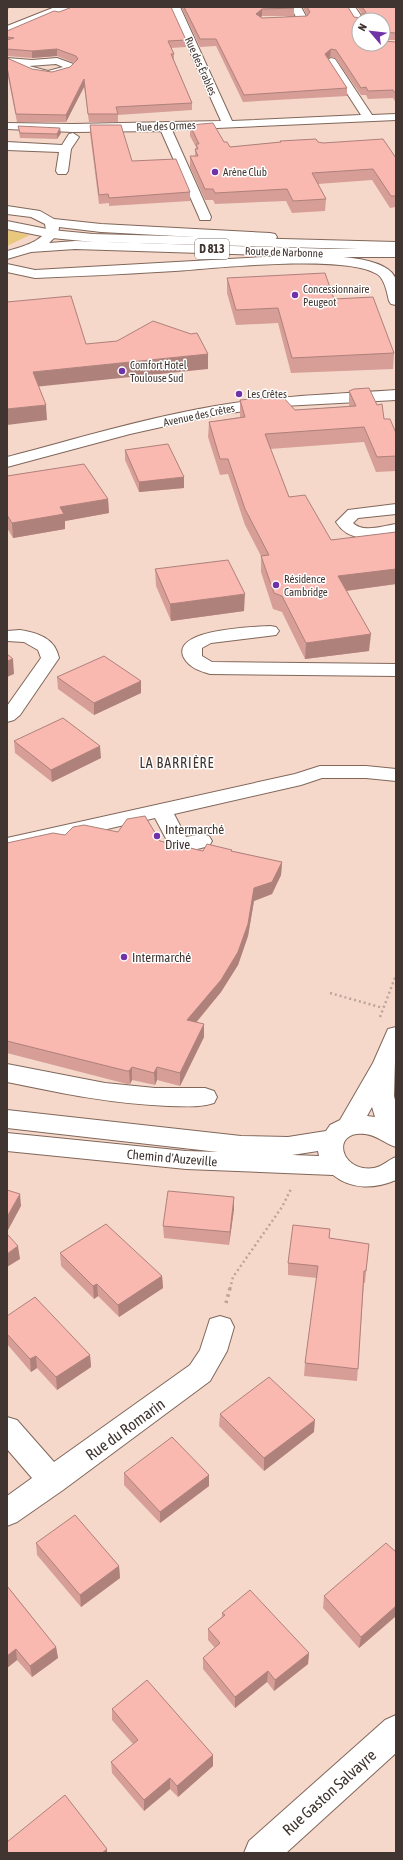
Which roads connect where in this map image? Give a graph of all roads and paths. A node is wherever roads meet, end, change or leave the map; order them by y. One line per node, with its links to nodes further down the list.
1 (64, 7): 5 (street)
2 (175, 7): 9 (street, Rue des Érables)
3 (296, 7): 4 (street)
4 (269, 21)
5 (7, 30)
6 (332, 61): 7 (street)
7 (369, 119): 8 (street, Rue des Ormes); 9 (street, Rue des Ormes)
8 (395, 121)
9 (228, 124): 11 (street, Rue des Ormes)
10 (7, 126): 12 (street, Rue des Ormes)
11 (165, 127): 12 (street, Rue des Ormes); 17 (street)
12 (73, 128): 14 (street)
13 (7, 146): 14 (street)
14 (65, 149): 15 (street)
15 (62, 172)
16 (7, 210): 19 (street, D 813)
17 (205, 217)
18 (7, 225): 19 (street)
19 (51, 228): 20 (street, Route de Narbonne / D 813); 21 (street); 22 (street, D 813)
20 (396, 240)
21 (396, 246)
22 (28, 248): 23 (street, Route de Narbonne / D 813); 24 (street, D 813)
23 (396, 253)
24 (11, 254): 27 (street)
25 (7, 268): 26 (street)
26 (22, 272): 27 (street); 28 (street)
27 (47, 274): 29 (street)
28 (7, 275)
29 (396, 301)
30 (396, 395): 31 (street, Avenue des Crêtes)
31 (7, 462)
32 (396, 509): 33 (street)
33 (396, 529)
34 (270, 630): 36 (street)
35 (7, 636): 37 (street)
36 (396, 670)
37 (7, 716)
38 (396, 775): 39 (street)
39 (162, 811): 40 (street); 41 (street)
40 (202, 841)
41 (7, 845)
42 (396, 975): 44 (path)
43 (330, 993): 44 (path)
44 (383, 1008): 45 (path)
45 (387, 1029): 46 (street)
46 (385, 1064): 50 (street); 51 (street)
47 (7, 1073): 48 (street)
48 (205, 1097)
49 (7, 1119): 50 (street, Chemin d'Auzeville)
50 (341, 1133): 51 (street, Chemin d'Auzeville); 53 (street)
51 (393, 1135)
52 (7, 1142): 53 (street, Chemin d'Auzeville)
53 (338, 1166): 54 (street)
54 (393, 1172)
55 (282, 1207): 56 (path)
56 (220, 1327): 58 (street, Rue du Romarin)
57 (7, 1429): 58 (street)
58 (53, 1481): 59 (street, Rue du Romarin)
59 (7, 1514)
60 (396, 1731): 61 (street, Rue Gaston Salvayre)
61 (261, 1853)

